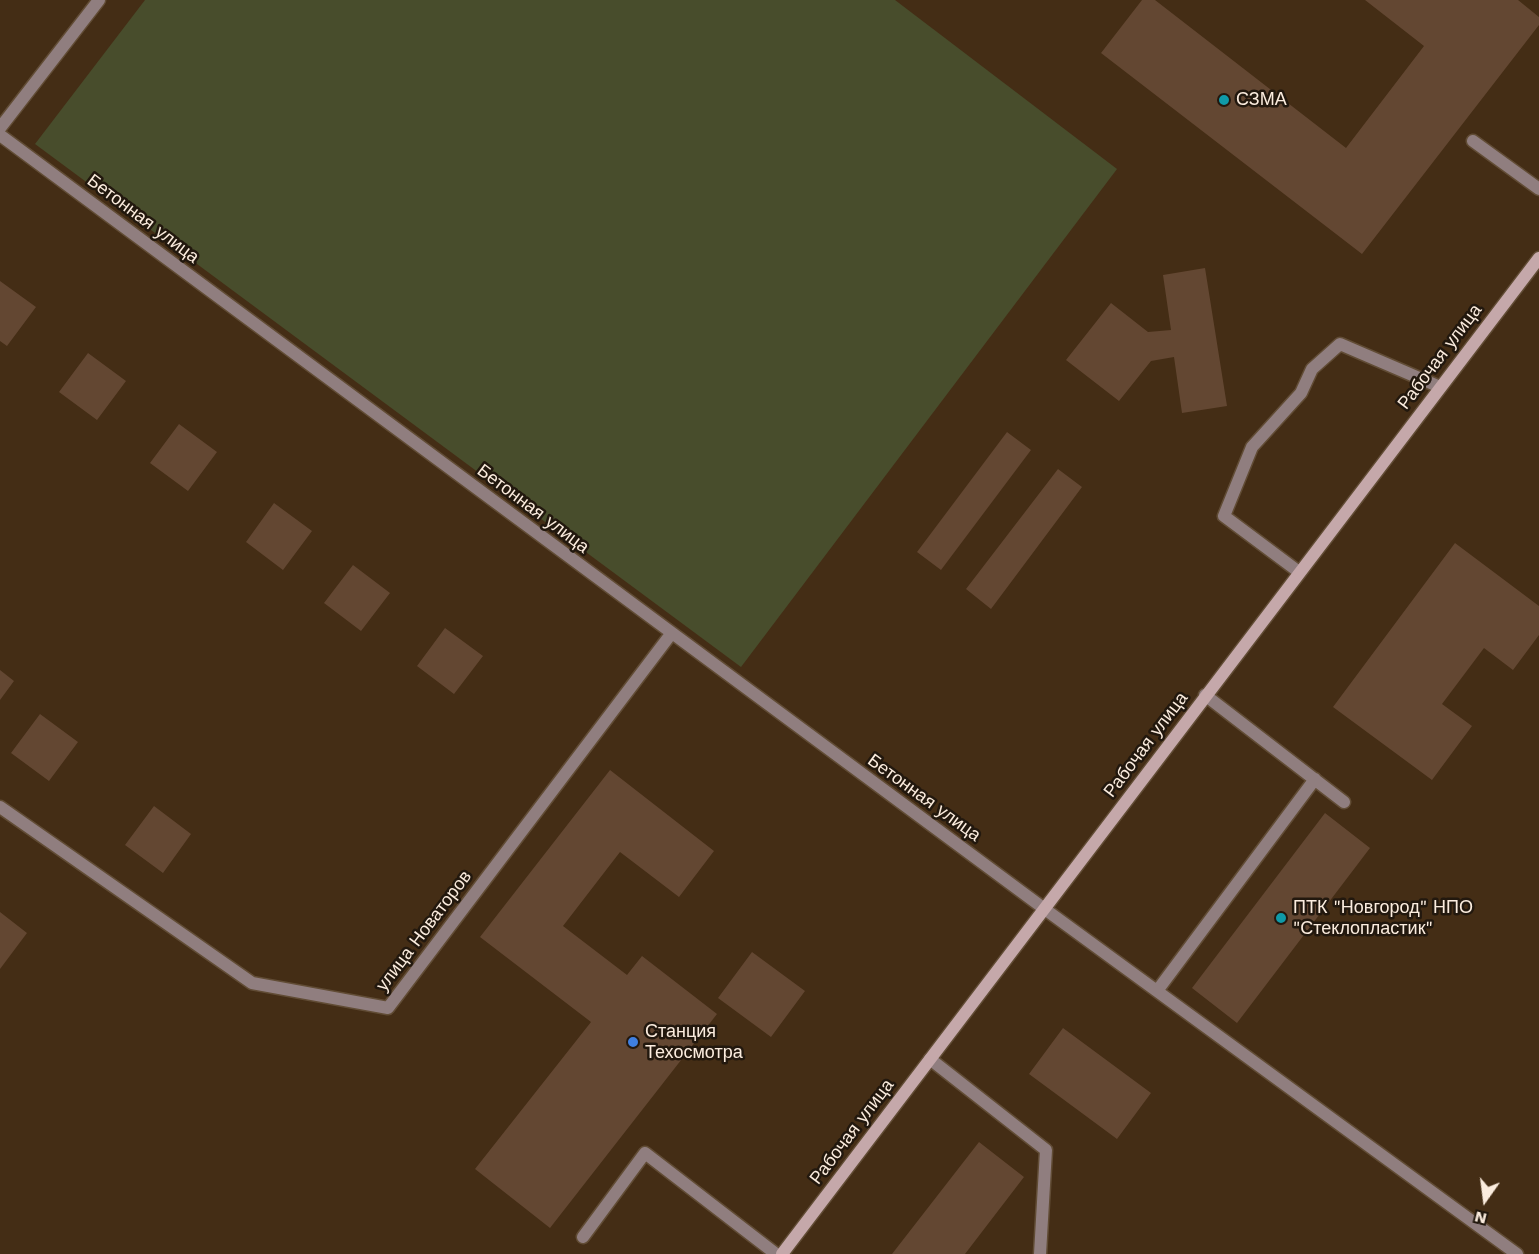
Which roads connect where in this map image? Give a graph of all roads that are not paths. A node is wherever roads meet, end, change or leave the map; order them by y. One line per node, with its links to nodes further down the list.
1 (99, 0): 2 (street)
2 (0, 128)
3 (0, 135): 9 (street, Бетонная улица)
4 (1473, 141): 5 (street)
5 (1539, 189)
6 (1539, 258): 7 (main road, Рабочая улица)
7 (1440, 387): 8 (main road, Рабочая улица); 8 (street)
8 (1299, 572): 10 (main road, Рабочая улица)
9 (671, 634): 13 (street, улица Новаторов); 14 (street, Бетонная улица)
10 (1205, 695): 11 (street); 14 (main road, Рабочая улица)
11 (1315, 779): 12 (street); 15 (street)
12 (1344, 802)
13 (0, 807)
14 (1046, 910): 15 (street, Бетонная улица); 16 (main road, Рабочая улица)
15 (1157, 991): 21 (street, Бетонная улица)
16 (930, 1059): 19 (main road, Рабочая улица); 20 (street)
17 (583, 1237): 18 (street)
18 (776, 1254)
19 (782, 1254)
20 (1040, 1254)
21 (1517, 1254)

